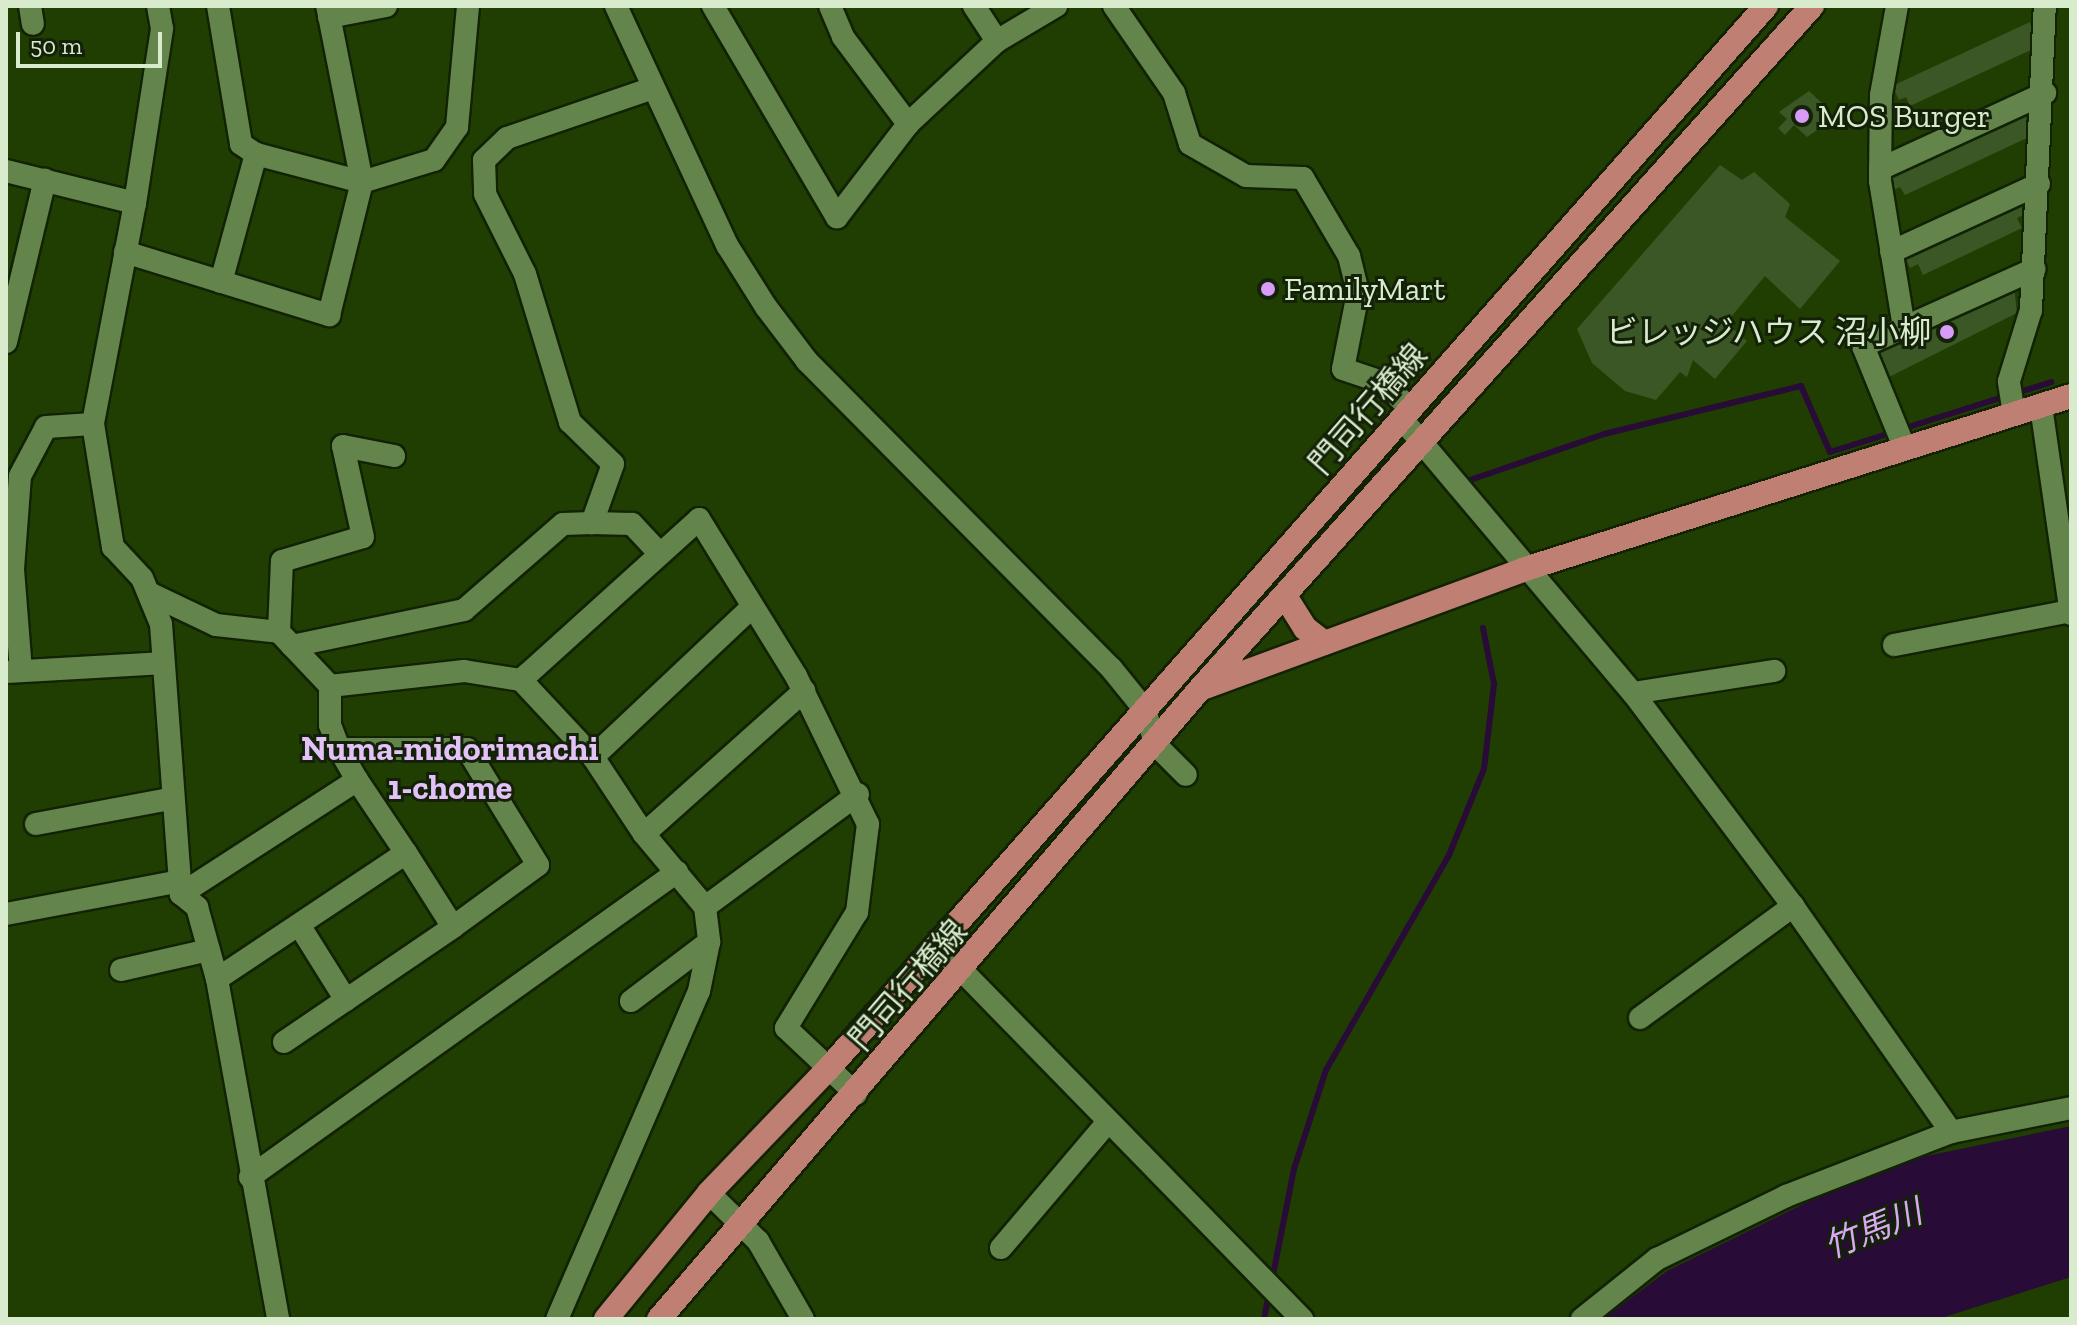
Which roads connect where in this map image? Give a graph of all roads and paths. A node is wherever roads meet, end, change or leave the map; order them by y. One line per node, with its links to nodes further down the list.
1 (158, 6): 26 (street)
2 (218, 6): 20 (street)
3 (386, 6): 15 (street)
4 (468, 6): 24 (street)
5 (616, 6): 17 (street)
6 (713, 6): 19 (street)
7 (830, 6): 19 (street)
8 (974, 6): 16 (street)
9 (1056, 6): 16 (street)
10 (1114, 6): 36 (street)
11 (1766, 6): 36 (main road, 門司行橋線)
12 (1812, 6): 39 (main road, 門司行橋線)
13 (1897, 6): 21 (street)
14 (2045, 6): 18 (street)
15 (328, 12): 24 (street)
16 (997, 41): 19 (street)
17 (653, 88): 41 (street); 59 (street)
18 (2045, 93): 21 (street); 25 (street)
19 (908, 124)
20 (256, 154): 24 (street); 30 (street)
21 (1880, 169): 28 (street)
22 (6, 171): 23 (street)
23 (45, 180): 26 (street); 32 (street)
24 (362, 182): 30 (street)
25 (2039, 184): 28 (street); 29 (street)
26 (135, 203): 27 (street)
27 (125, 252): 30 (street); 37 (street)
28 (1891, 252): 31 (street)
29 (2034, 269): 31 (street); 34 (street)
30 (221, 282)
31 (1904, 328): 38 (street)
32 (6, 342)
33 (2071, 396): 35 (main road, 門司行橋線)
34 (2012, 400): 35 (main road, 門司行橋線); 38 (main road, 門司行橋線)
35 (2041, 406): 47 (street)
36 (1406, 414): 39 (street); 59 (main road, 門司行橋線)
37 (93, 424): 44 (street); 53 (street)
38 (1900, 436): 43 (main road, 門司行橋線)
39 (1424, 442): 43 (street); 45 (main road, 門司行橋線)
40 (394, 456): 48 (street)
41 (592, 523): 42 (street); 48 (street)
42 (659, 553): 46 (street); 54 (street)
43 (1525, 569): 49 (main road, 門司行橋線); 58 (street)
44 (151, 594): 48 (street); 51 (street)
45 (1285, 596): 49 (main road); 56 (main road, 門司行橋線)
46 (752, 607): 57 (street); 62 (street)
47 (2071, 613): 50 (street)
48 (286, 639): 55 (street)
49 (1324, 643): 56 (main road, 門司行橋線)
50 (1894, 645)
51 (163, 663): 53 (street); 66 (street)
52 (1774, 671): 58 (street)
53 (14, 672)
54 (521, 680): 55 (street); 62 (street)
55 (330, 686): 61 (street)
56 (1200, 689): 59 (main road, 門司行橋線); 60 (main road, 門司行橋線)
57 (804, 691): 65 (street); 68 (street)
58 (1633, 693): 72 (street)
59 (1145, 710): 60 (street); 78 (main road, 門司行橋線)
60 (1156, 745): 63 (street); 81 (main road, 門司行橋線)
61 (339, 749): 64 (street); 75 (street)
62 (593, 757): 68 (street)
63 (1186, 775)
64 (357, 780): 69 (street); 71 (street)
65 (858, 794): 73 (street); 87 (street)
66 (169, 799): 67 (street); 71 (street)
67 (36, 824)
68 (644, 834): 70 (street)
69 (406, 853): 75 (street); 76 (street)
70 (677, 872): 73 (street); 92 (street)
71 (180, 888): 74 (street); 79 (street)
72 (1793, 906): 85 (street); 91 (street)
73 (705, 907): 77 (street)
74 (6, 914)
75 (453, 927): 83 (street)
76 (301, 928): 82 (street); 83 (street)
77 (709, 942): 84 (street); 97 (street)
78 (937, 945): 81 (street); 87 (main road, 門司行橋線)
79 (209, 950): 80 (street); 82 (street)
80 (121, 970)
81 (963, 970): 88 (main road, 門司行橋線); 90 (street)
82 (217, 979): 92 (street)
83 (346, 1000): 86 (street)
84 (631, 1001)
85 (1640, 1018)
86 (284, 1042)
87 (829, 1068): 88 (street); 93 (main road, 門司行橋線)
88 (856, 1094): 94 (main road, 門司行橋線)
89 (2071, 1108): 91 (street)
90 (1106, 1124): 95 (street); 101 (street)
91 (1951, 1132): 102 (street)
92 (250, 1177): 96 (street)
93 (709, 1193): 94 (street); 98 (main road, 門司行橋線)
94 (742, 1223): 99 (main road, 門司行橋線); 100 (street)
95 (1001, 1248)
96 (278, 1319)
97 (557, 1319)
98 (606, 1319)
99 (659, 1319)
100 (803, 1319)
101 (1302, 1319)
102 (1582, 1319)

